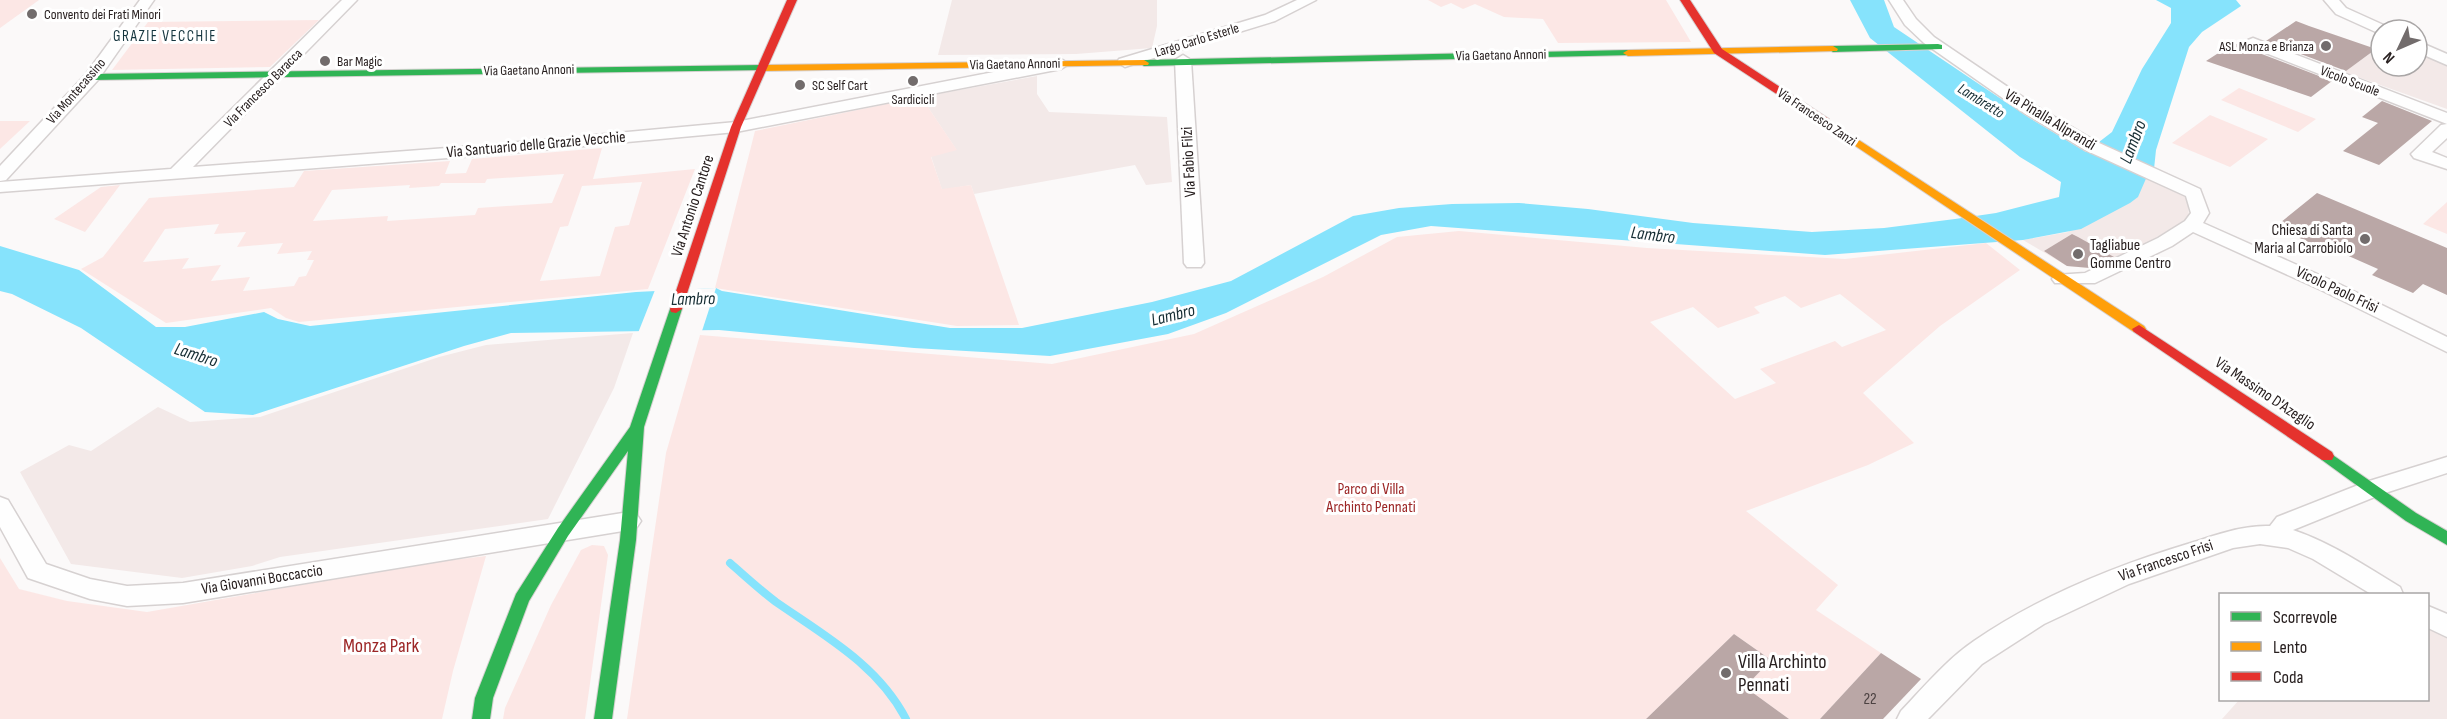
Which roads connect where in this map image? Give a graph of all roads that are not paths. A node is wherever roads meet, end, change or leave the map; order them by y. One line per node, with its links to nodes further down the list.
1 (147, 0): 21 (street, Via Montecassino)
2 (350, 0): 20 (street, Via Francesco Baracca)
3 (792, 0): 19 (street, Via Antonio Cantore)
4 (1290, 0): 9 (street, Largo Carlo Esterle)
5 (1309, 0): 9 (street, Largo Carlo Esterle)
6 (1685, 0): 13 (street, Via Francesco Zanzi)
7 (1896, 0): 12 (street, Via Pinalla Aliprandi)
8 (2331, 0): 10 (street)
9 (1270, 18): 18 (street, Largo Carlo Esterle)
10 (2369, 23)
11 (2253, 43): 22 (street, Vicolo Scuole)
12 (1933, 48): 13 (street, Via Gaetano Annoni); 29 (street, Via Pinalla Aliprandi)
13 (1718, 51): 15 (street, Via Gaetano Annoni); 31 (street, Via Francesco Zanzi)
14 (2429, 52): 16 (street)
15 (1183, 60): 18 (street, Via Gaetano Annoni); 30 (street, Via Fabio Filzi)
16 (2447, 60)
17 (1067, 63): 18 (street, Via Gaetano Annoni); 19 (street, Via Gaetano Annoni); 23 (street, Via Santuario delle Grazie Vecchie)
18 (1124, 63)
19 (761, 68): 20 (street, Via Gaetano Annoni); 23 (street, Via Antonio Cantore)
20 (276, 75): 21 (street, Via Gaetano Annoni); 26 (street, Via Francesco Baracca)
21 (92, 77): 27 (street, Via Montecassino)
22 (2447, 119)
23 (736, 127): 26 (street, Via Santuario delle Grazie Vecchie); 33 (street, Via Antonio Cantore)
24 (2447, 129): 25 (street)
25 (2447, 164)
26 (175, 175): 28 (street, Via Santuario delle Grazie Vecchie)
27 (0, 176)
28 (0, 187)
29 (2192, 225): 31 (street); 32 (street, Vicolo Paolo Frisi)
30 (1194, 263)
31 (2062, 279): 35 (street, Via Massimo D'Azeglio)
32 (2447, 345)
33 (637, 427): 37 (street); 38 (street)
34 (2447, 465): 35 (street)
35 (2374, 488): 39 (street); 40 (street, Via Massimo D'Azeglio)
36 (0, 506): 38 (street, Via Giovanni Boccaccio)
37 (629, 520): 38 (street, Via Giovanni Boccaccio); 45 (street)
38 (563, 532): 44 (street)
39 (2279, 536): 41 (street, Via Francesco Frisi); 46 (street, Via Francesco Frisi)
40 (2447, 539)
41 (2389, 593)
42 (2429, 617): 43 (street)
43 (2447, 627)
44 (481, 719)
45 (603, 719)
46 (1911, 719)

